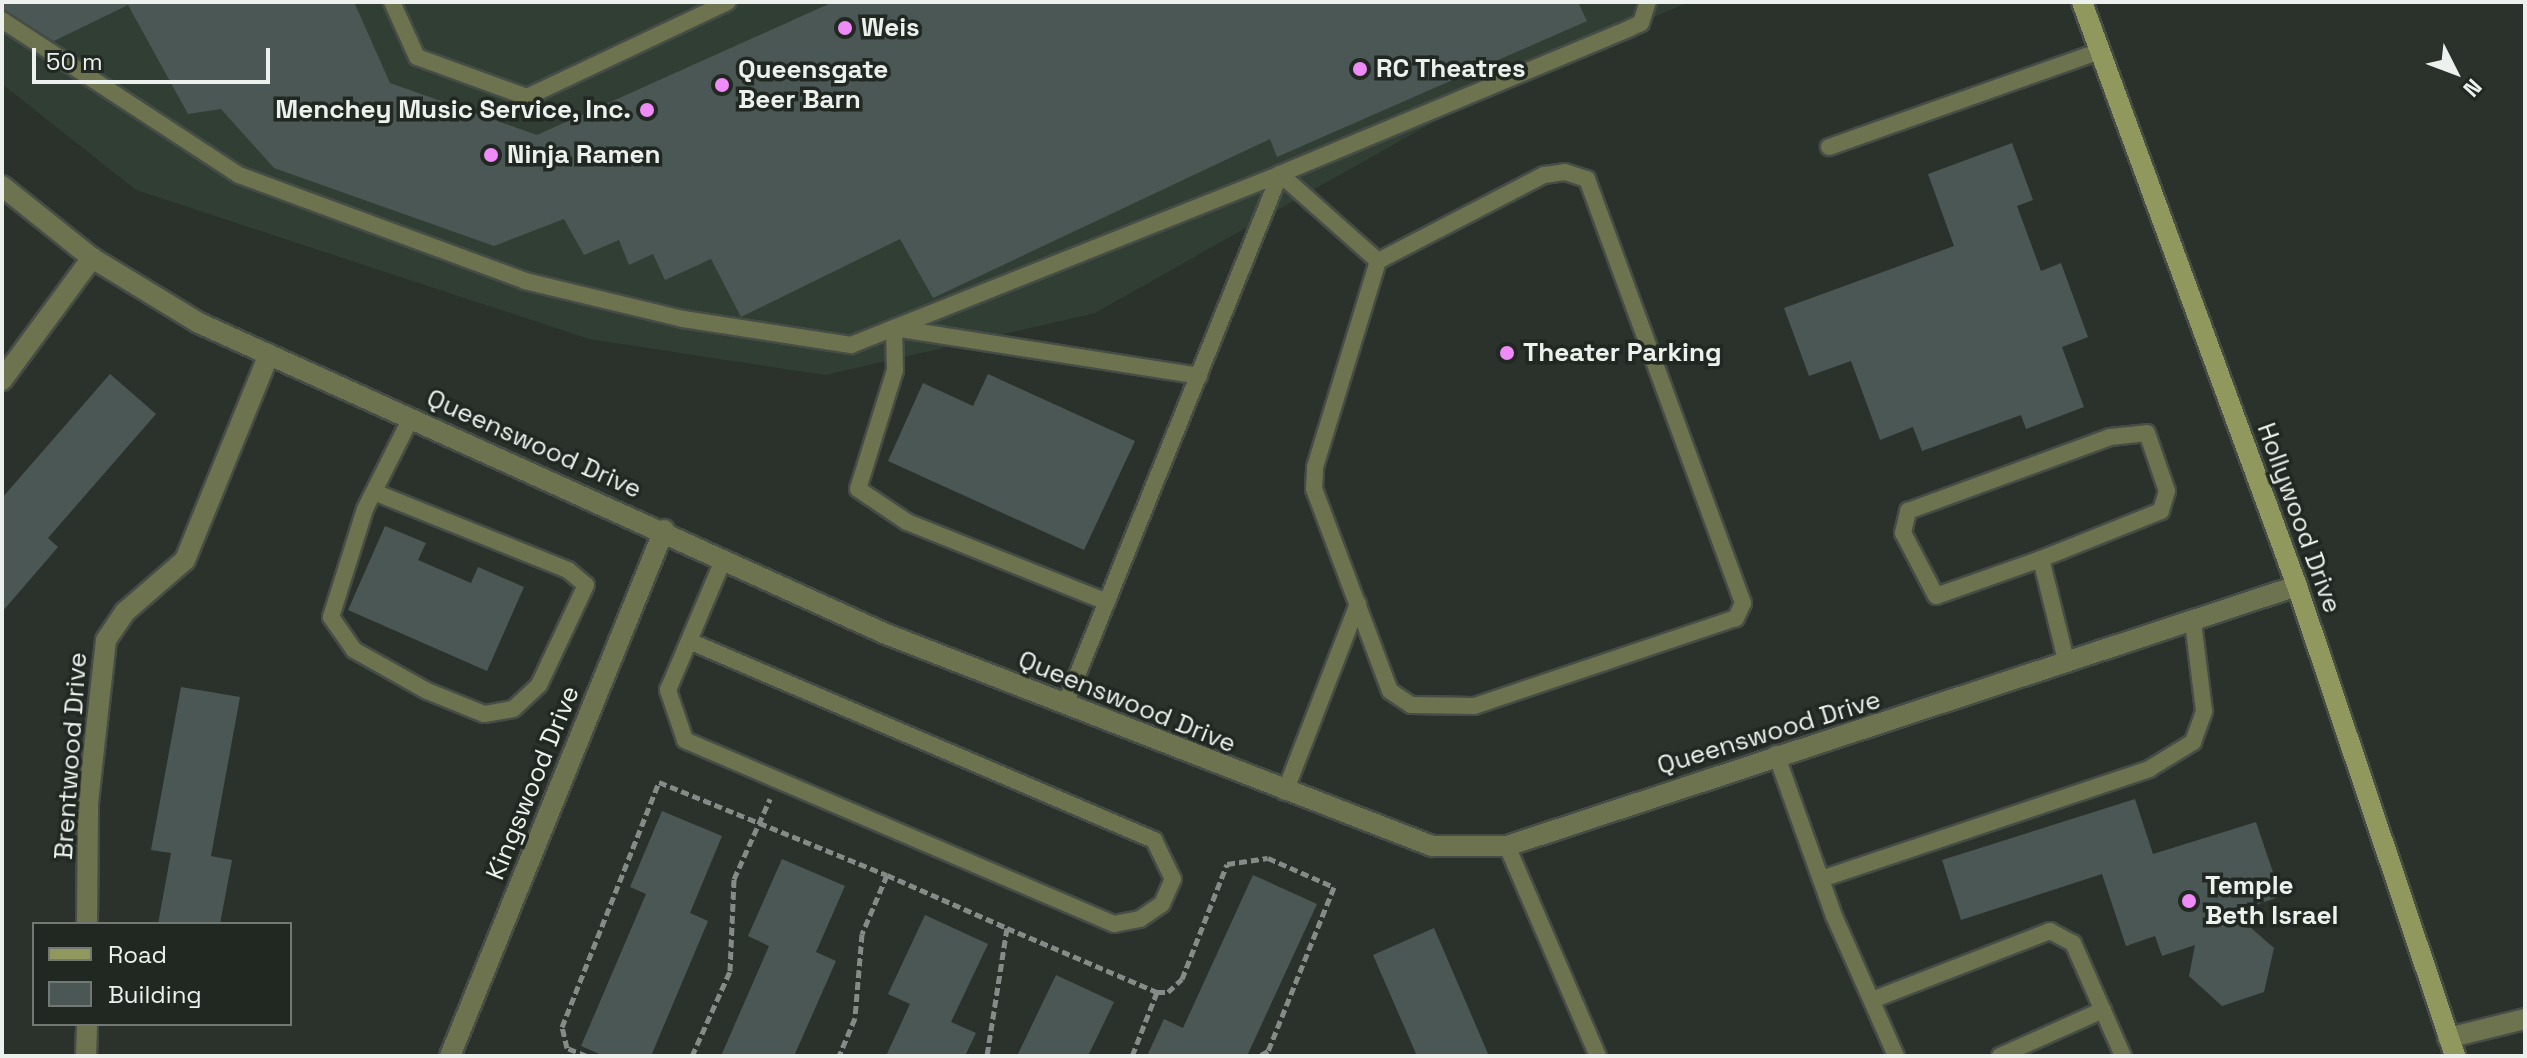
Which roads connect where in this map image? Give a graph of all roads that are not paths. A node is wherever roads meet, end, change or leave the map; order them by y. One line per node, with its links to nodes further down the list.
1 (392, 2): 2 (lane)
2 (728, 2)
3 (1648, 2): 8 (lane)
4 (2082, 2): 6 (main road, Hollywood Drive)
5 (2, 20): 12 (lane)
6 (2100, 51): 7 (lane); 21 (main road, Hollywood Drive)
7 (1829, 147)
8 (1280, 174): 11 (lane); 12 (lane); 14 (lane)
9 (2, 186): 10 (street, Queenswood Drive)
10 (92, 258): 13 (street, Queenswood Drive); 15 (street)
11 (1378, 261): 23 (lane); 23 (lane)
12 (894, 328): 14 (lane); 22 (lane)
13 (269, 354): 16 (street, Queenswood Drive); 32 (street, Brentwood Drive)
14 (1199, 376): 22 (lane)
15 (2, 380)
16 (411, 418): 17 (lane); 18 (street, Queenswood Drive)
17 (374, 492): 17 (lane)
18 (664, 530): 19 (street, Queenswood Drive); 39 (street, Kingswood Drive)
19 (724, 558): 25 (lane); 27 (street, Queenswood Drive)
20 (2041, 559): 20 (lane); 26 (lane)
21 (2297, 586): 24 (street, Queenswood Drive); 37 (main road, Hollywood Drive)
22 (1107, 602): 27 (lane)
23 (1358, 604): 29 (lane)
24 (2193, 621): 26 (street, Queenswood Drive); 31 (lane)
25 (689, 641): 25 (lane)
26 (2067, 664): 28 (street, Queenswood Drive)
27 (1065, 705): 29 (street, Queenswood Drive)
28 (1776, 754): 30 (street, Queenswood Drive); 31 (lane)
29 (1285, 792): 30 (street, Queenswood Drive)
30 (1507, 846): 40 (lane)
31 (1821, 879): 33 (lane)
32 (87, 922)
33 (1872, 1000): 34 (lane); 41 (lane)
34 (2103, 1010): 42 (lane); 43 (lane)
35 (2525, 1019): 37 (street)
36 (87, 1026): 38 (street)
37 (2451, 1047)
38 (86, 1056)
39 (450, 1056)
40 (1598, 1056)
41 (1896, 1056)
42 (2000, 1056)
43 (2123, 1056)

